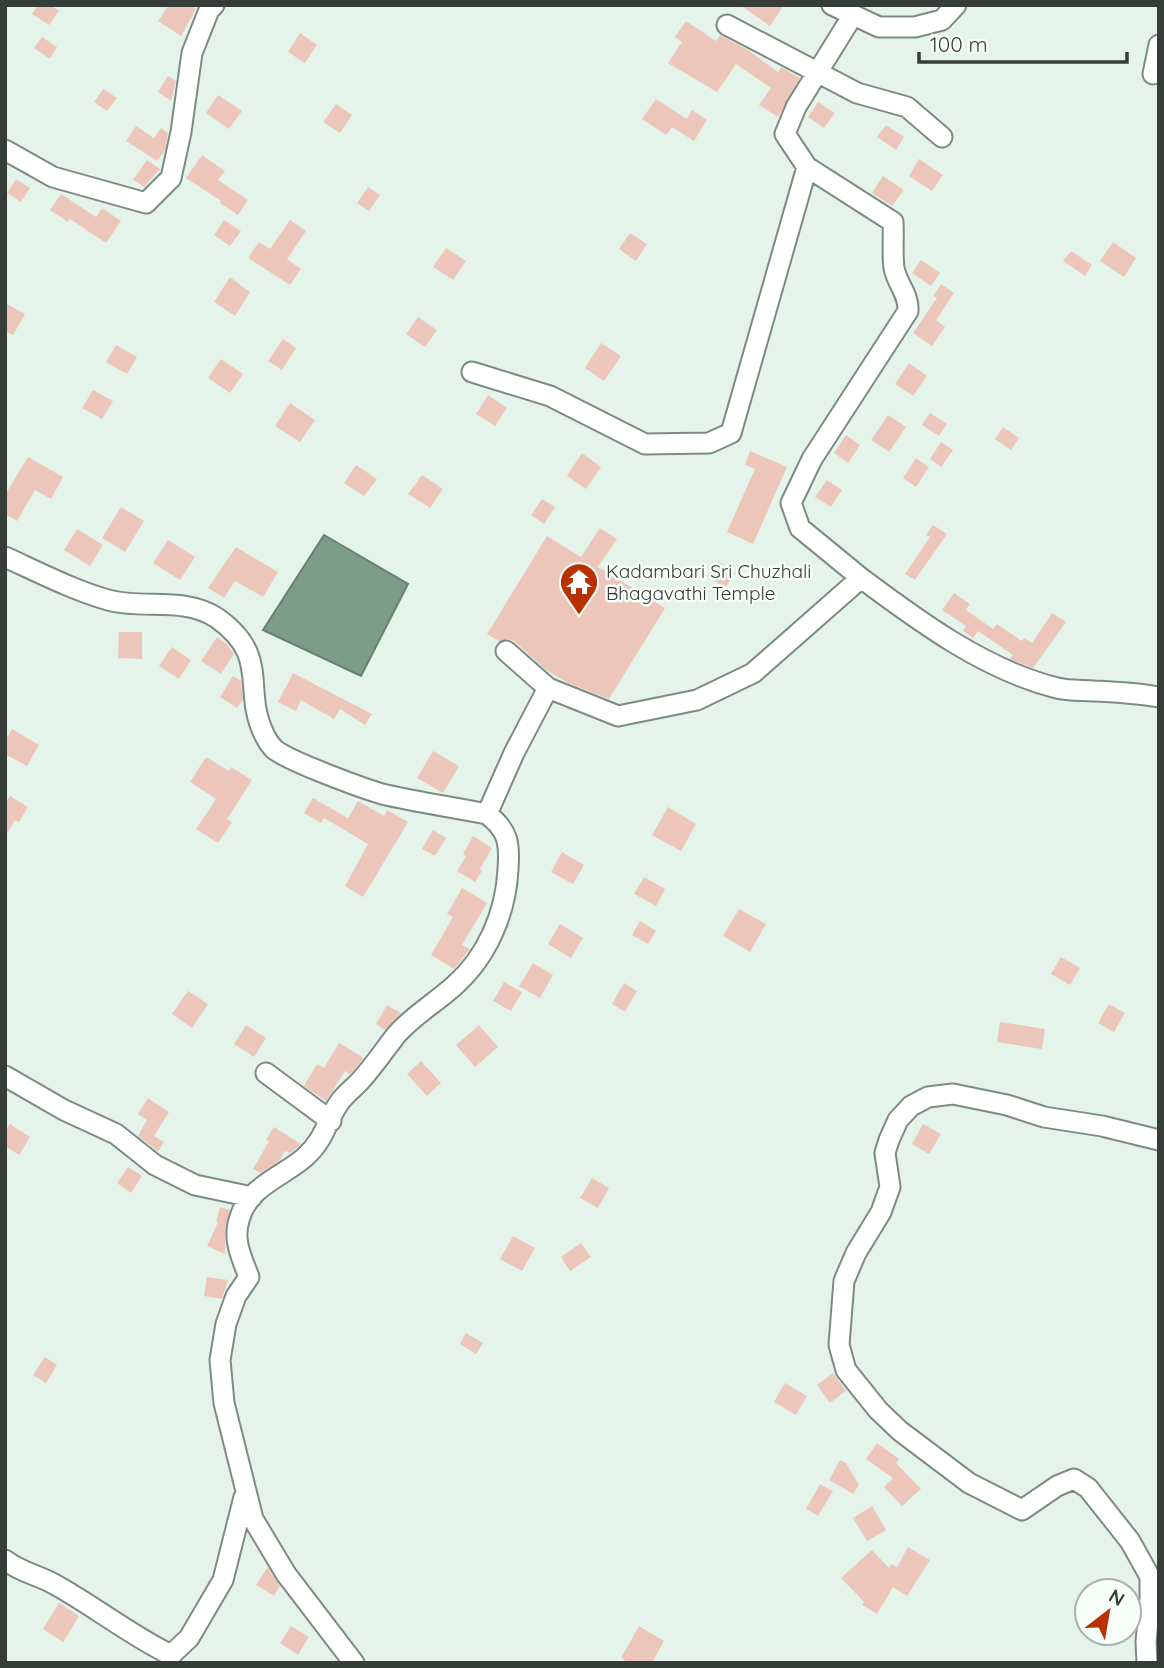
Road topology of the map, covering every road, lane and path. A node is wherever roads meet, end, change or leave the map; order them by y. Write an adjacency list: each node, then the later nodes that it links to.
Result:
1 (214, 5): 10 (street)
2 (832, 5): 4 (street)
3 (956, 5): 4 (street)
4 (853, 15): 7 (street)
5 (727, 25): 7 (street)
6 (1159, 45): 8 (street)
7 (818, 71): 9 (street); 11 (street)
8 (1153, 74)
9 (942, 138)
10 (5, 149)
11 (807, 167): 12 (street); 14 (street)
12 (472, 372)
13 (5, 557): 18 (street)
14 (861, 578): 16 (street); 17 (street)
15 (506, 651): 16 (street)
16 (548, 688): 18 (street)
17 (1159, 697)
18 (486, 814): 21 (street)
19 (266, 1073): 21 (street)
20 (5, 1076): 23 (street)
21 (331, 1121): 23 (street)
22 (1159, 1140): 28 (street)
23 (252, 1197): 24 (street)
24 (246, 1488): 26 (street); 27 (street)
25 (5, 1560): 26 (street)
26 (169, 1659)
27 (354, 1663)
28 (1147, 1663)

